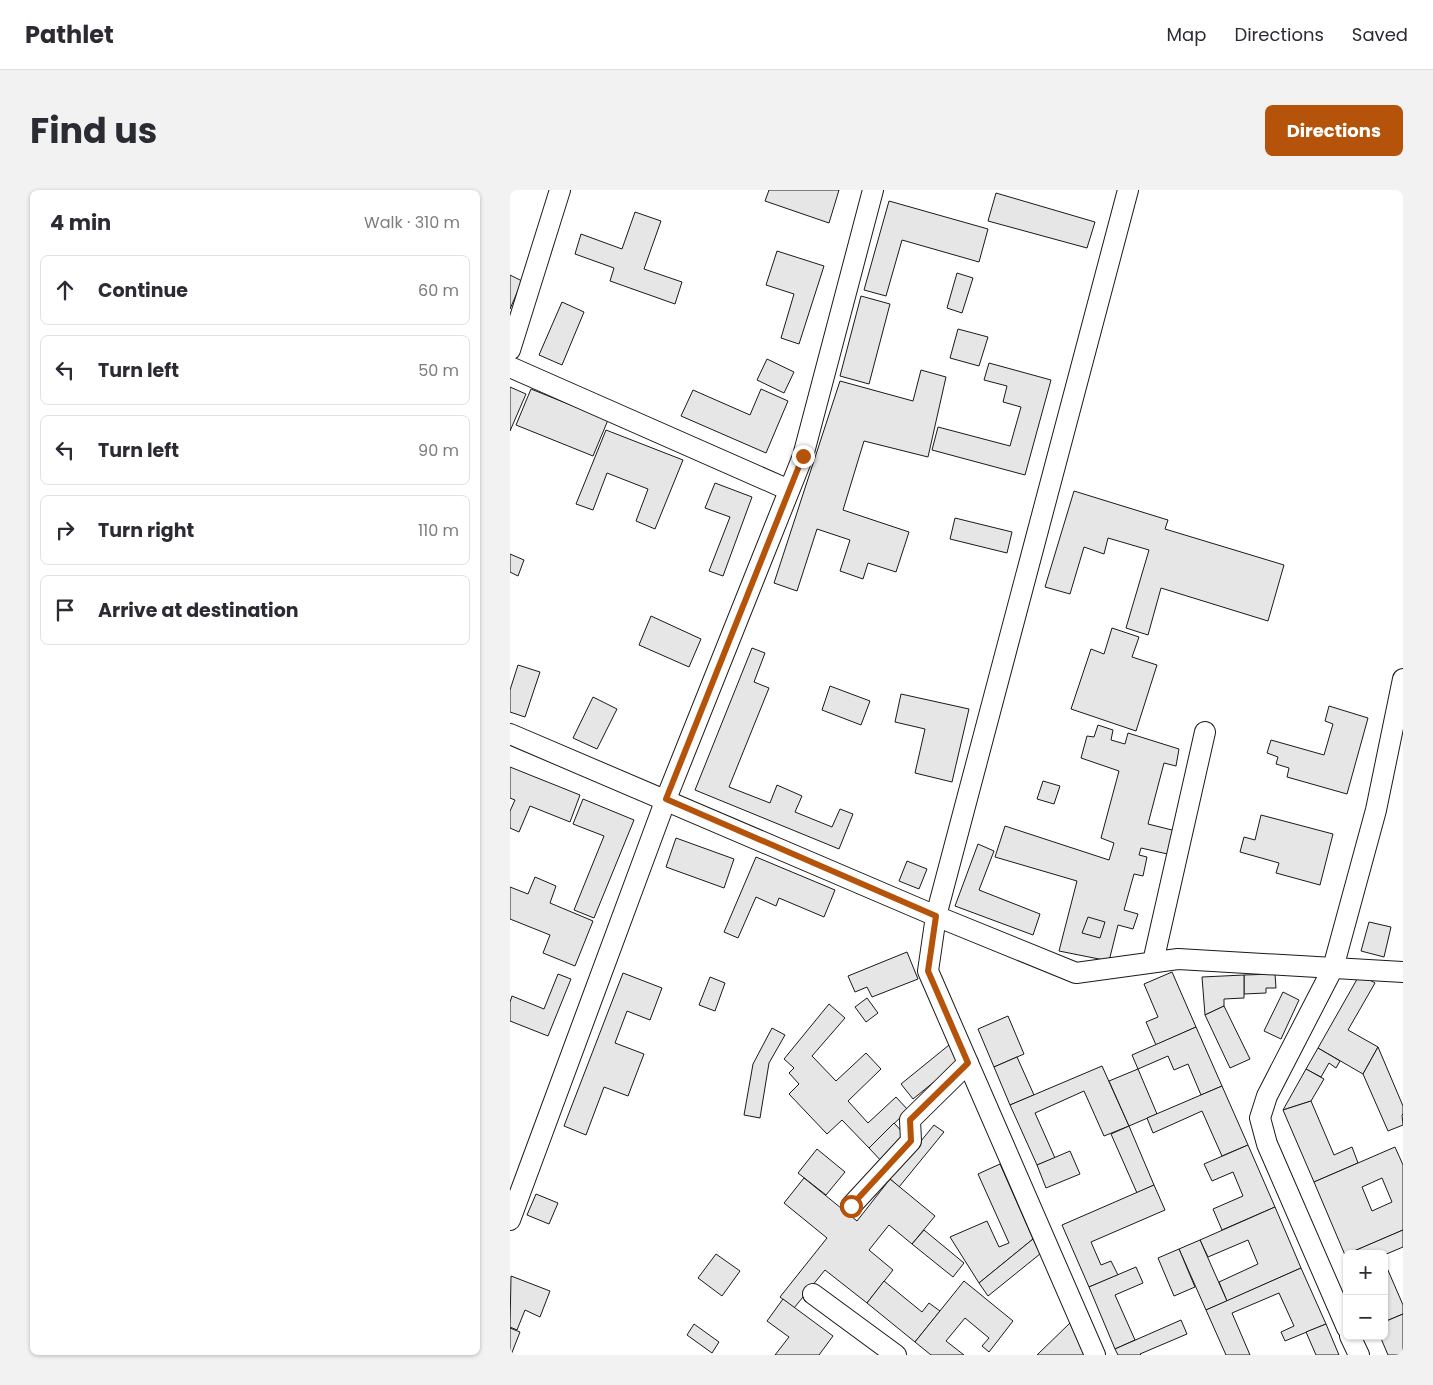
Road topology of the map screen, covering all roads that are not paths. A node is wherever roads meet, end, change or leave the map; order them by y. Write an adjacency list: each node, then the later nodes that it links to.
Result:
1 (560, 190): 4 (street)
2 (873, 190): 6 (street)
3 (1128, 190): 11 (street)
4 (510, 350)
5 (510, 367): 6 (street)
6 (789, 490): 10 (street)
7 (1403, 679): 13 (street)
8 (1205, 732): 12 (street)
9 (510, 734): 10 (street)
10 (666, 799): 11 (street); 17 (street)
11 (936, 916): 12 (street); 15 (street)
12 (1153, 962): 13 (street)
13 (1333, 968): 14 (street); 19 (street)
14 (1403, 972)
15 (968, 1063): 16 (street); 22 (street)
16 (851, 1206)
17 (510, 1220)
18 (813, 1294): 21 (street)
19 (1343, 1319)
20 (1352, 1340): 23 (street)
21 (896, 1355)
22 (1095, 1355)
23 (1358, 1355)

